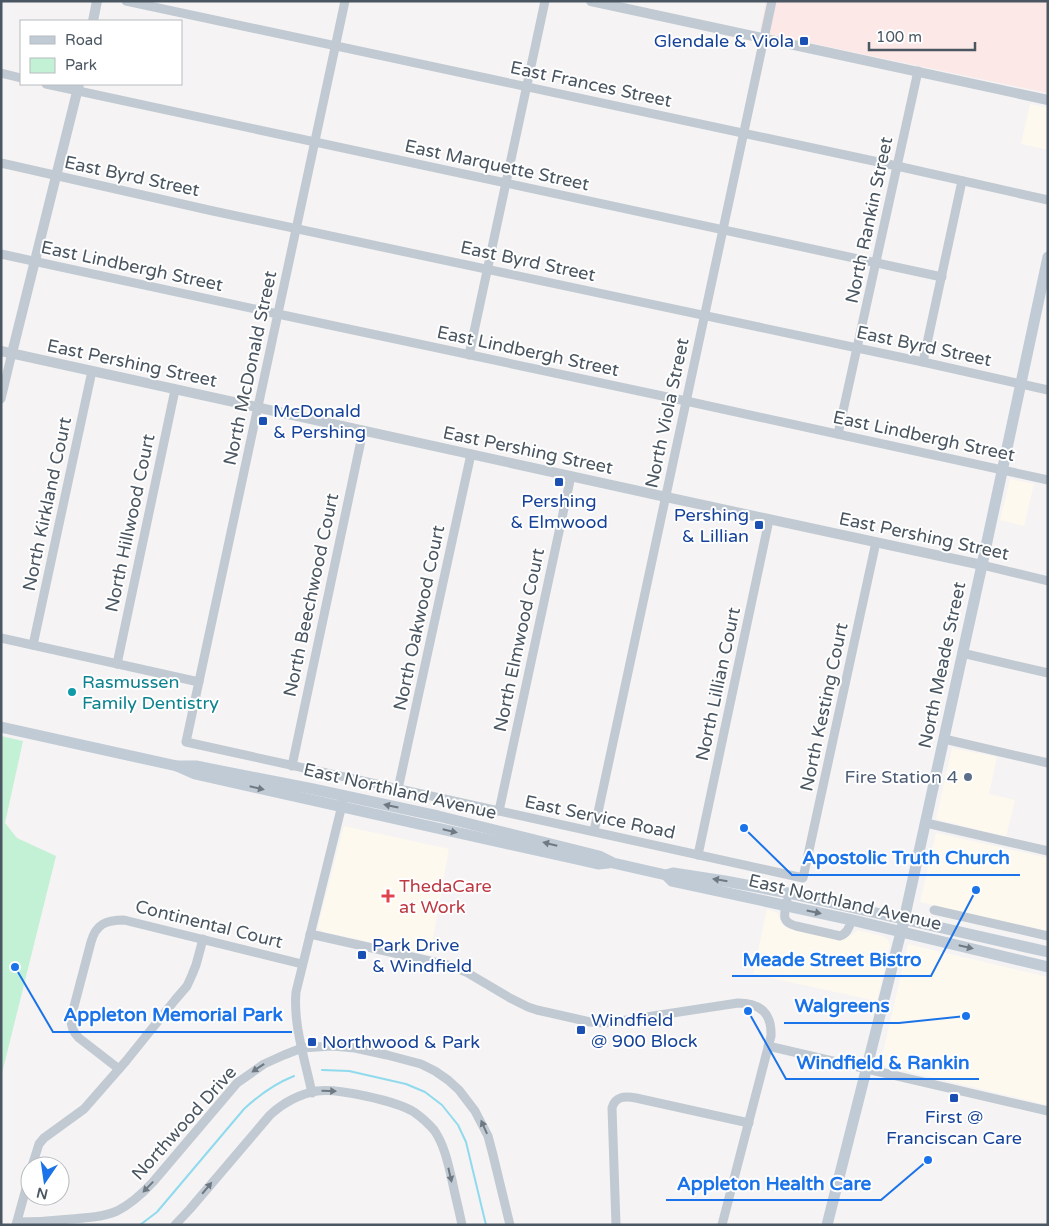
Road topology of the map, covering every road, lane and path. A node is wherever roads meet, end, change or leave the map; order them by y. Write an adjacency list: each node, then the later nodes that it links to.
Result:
1 (97, 1): 7 (street)
2 (126, 1): 9 (street, East Frances Street)
3 (345, 1): 9 (street, North McDonald Street)
4 (545, 1): 15 (street)
5 (590, 1): 8 (street)
6 (772, 1): 8 (street, North Viola Street)
7 (93, 20)
8 (764, 39): 10 (street); 17 (street, North Viola Street)
9 (336, 46): 15 (street, East Frances Street); 18 (street, North McDonald Street)
10 (918, 72): 16 (street); 20 (street, North Rankin Street)
11 (1, 74): 12 (street)
12 (20, 78)
13 (57, 85): 14 (street, East Marquette Street)
14 (78, 87): 18 (street, East Marquette Street); 21 (street)
15 (526, 87): 17 (street, East Frances Street); 23 (street)
16 (1048, 100)
17 (744, 134): 20 (street, East Frances Street); 26 (street, North Viola Street)
18 (315, 142): 23 (street, East Marquette Street); 25 (street, North McDonald Street)
19 (1, 163): 21 (street, East Byrd Street)
20 (897, 166): 22 (street, East Frances Street); 30 (street, North Rankin Street)
21 (56, 176): 25 (street, East Byrd Street); 29 (street)
22 (962, 181): 24 (street, East Frances Street); 32 (street)
23 (505, 184): 26 (street, East Marquette Street); 31 (street)
24 (1048, 200)
25 (297, 228): 31 (street, East Byrd Street); 34 (street, North McDonald Street)
26 (723, 230): 30 (street, East Marquette Street); 35 (street, North Viola Street)
27 (1, 254): 29 (street, East Lindbergh Street)
28 (1048, 257): 33 (main road, North Meade Street)
29 (36, 261): 34 (street, East Lindbergh Street); 38 (street)
30 (876, 264): 32 (street, East Marquette Street); 36 (street, North Rankin Street)
31 (487, 269): 35 (street, East Byrd Street); 39 (street)
32 (942, 277): 40 (street)
33 (1044, 299): 42 (main road, North Meade Street)
34 (278, 314): 39 (street, East Lindbergh Street); 47 (street, North McDonald Street)
35 (705, 316): 36 (street, East Byrd Street); 46 (street, North Viola Street)
36 (857, 348): 40 (street, East Byrd Street); 49 (street, North Rankin Street)
37 (1, 351): 38 (street, East Pershing Street)
38 (12, 353): 41 (street, East Pershing Street); 45 (street)
39 (469, 355): 46 (street, East Lindbergh Street)
40 (923, 362): 42 (street, East Byrd Street)
41 (92, 371): 43 (street, East Pershing Street); 60 (street, North Kirkland Court)
42 (1021, 384): 44 (street, East Byrd Street); 51 (main road, North Meade Street)
43 (175, 390): 47 (street, East Pershing Street); 62 (street, North Hillwood Court)
44 (1048, 390)
45 (1, 399)
46 (686, 401): 49 (street, East Lindbergh Street); 54 (street, North Viola Street)
47 (258, 408): 48 (street, East Pershing Street); 64 (street, North McDonald Street)
48 (363, 431): 50 (street, East Pershing Street); 69 (street, North Beechwood Court)
49 (838, 434): 51 (street, East Lindbergh Street)
50 (471, 454): 52 (street, East Pershing Street); 70 (street, North Oakwood Court)
51 (1002, 470): 53 (street, East Lindbergh Street); 57 (main road, North Meade Street)
52 (571, 476): 54 (street, East Pershing Street); 72 (street, North Elmwood Court)
53 (1048, 480)
54 (666, 497): 55 (street, East Pershing Street); 74 (street, North Viola Street)
55 (769, 520): 56 (street, East Pershing Street); 76 (street, North Lillian Court)
56 (876, 542): 57 (street, East Pershing Street); 78 (street, North Kesting Court)
57 (982, 565): 58 (street, East Pershing Street); 61 (main road, North Meade Street)
58 (1048, 580)
59 (1, 638): 60 (street)
60 (33, 645): 62 (street)
61 (962, 653): 63 (street); 66 (main road, North Meade Street)
62 (116, 664): 64 (street)
63 (1048, 673)
64 (199, 682): 67 (street, North McDonald Street)
65 (1, 727): 71 (main road, East Northland Avenue)
66 (944, 739): 68 (street); 73 (main road, North Meade Street)
67 (186, 742): 69 (street, East Service Road)
68 (1048, 764)
69 (292, 766): 70 (street, East Service Road)
70 (398, 789): 72 (street, East Service Road)
71 (343, 802): 77 (main road, East Northland Avenue); 85 (street)
72 (499, 811): 74 (street, East Service Road)
73 (926, 822): 75 (street); 83 (main road, North Meade Street)
74 (594, 831): 76 (street, East Service Road)
75 (1048, 851)
76 (698, 855): 78 (street, East Service Road)
77 (666, 875): 79 (main road, East Northland Avenue, one-way to 77); 80 (main road, East Northland Avenue)
78 (803, 878)
79 (788, 893): 80 (street); 83 (main road, East Northland Avenue)
80 (786, 906): 82 (main road, East Northland Avenue, one-way to 82); 82 (street)
81 (934, 910): 86 (street)
82 (852, 920): 84 (main road, East Northland Avenue)
83 (904, 920): 84 (main road, North Meade Street); 88 (main road, East Northland Avenue)
84 (901, 932): 90 (main road, East Northland Avenue, one-way to 90); 94 (main road, North Meade Street)
85 (310, 934): 89 (street); 91 (street)
86 (1048, 936)
87 (203, 939): 89 (street, Continental Court); 93 (street); 93 (street, Continental Court)
88 (1048, 952)
89 (302, 964): 92 (street)
90 (1048, 966)
91 (768, 1046): 94 (street); 97 (street)
92 (302, 1048): 95 (street); 100 (street, Northwood Drive, one-way to 100); 103 (street, Northwood Drive, one-way to 92)
93 (119, 1069): 98 (street)
94 (867, 1069): 96 (street); 106 (main road, North Meade Street)
95 (312, 1092): 101 (street, one-way to 95); 102 (street, one-way to 102)
96 (1048, 1111)
97 (748, 1123): 104 (street); 105 (street)
98 (35, 1156)
99 (22, 1206): 100 (street)
100 (17, 1223)
101 (175, 1225)
102 (462, 1225)
103 (510, 1225)
104 (616, 1225)
105 (722, 1225)
106 (827, 1225)

